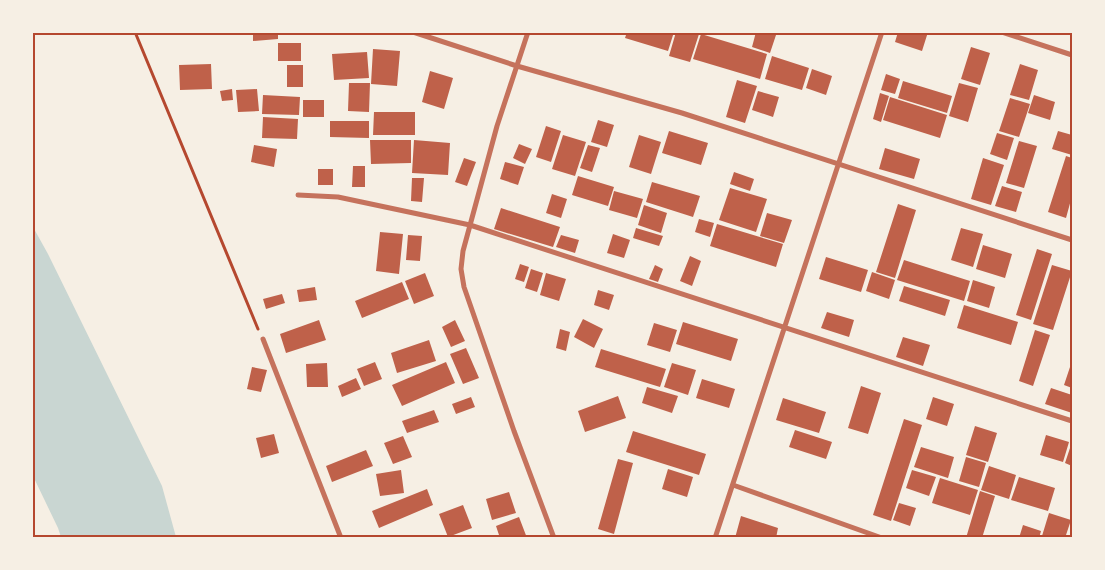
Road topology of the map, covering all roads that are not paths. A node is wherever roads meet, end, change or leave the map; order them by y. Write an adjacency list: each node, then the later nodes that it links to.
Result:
1 (413, 32): 6 (street)
2 (528, 32): 6 (street)
3 (882, 32): 7 (street)
4 (1002, 32): 5 (street)
5 (1072, 55)
6 (517, 66): 7 (street); 9 (street)
7 (839, 164): 10 (street); 11 (street)
8 (298, 195): 9 (street)
9 (470, 225): 11 (street); 16 (street)
10 (1072, 240)
11 (786, 327): 13 (street); 14 (street)
12 (263, 339): 15 (street)
13 (1072, 421)
14 (733, 485): 17 (street); 18 (street)
15 (340, 538)
16 (554, 538)
17 (715, 538)
18 (882, 538)

